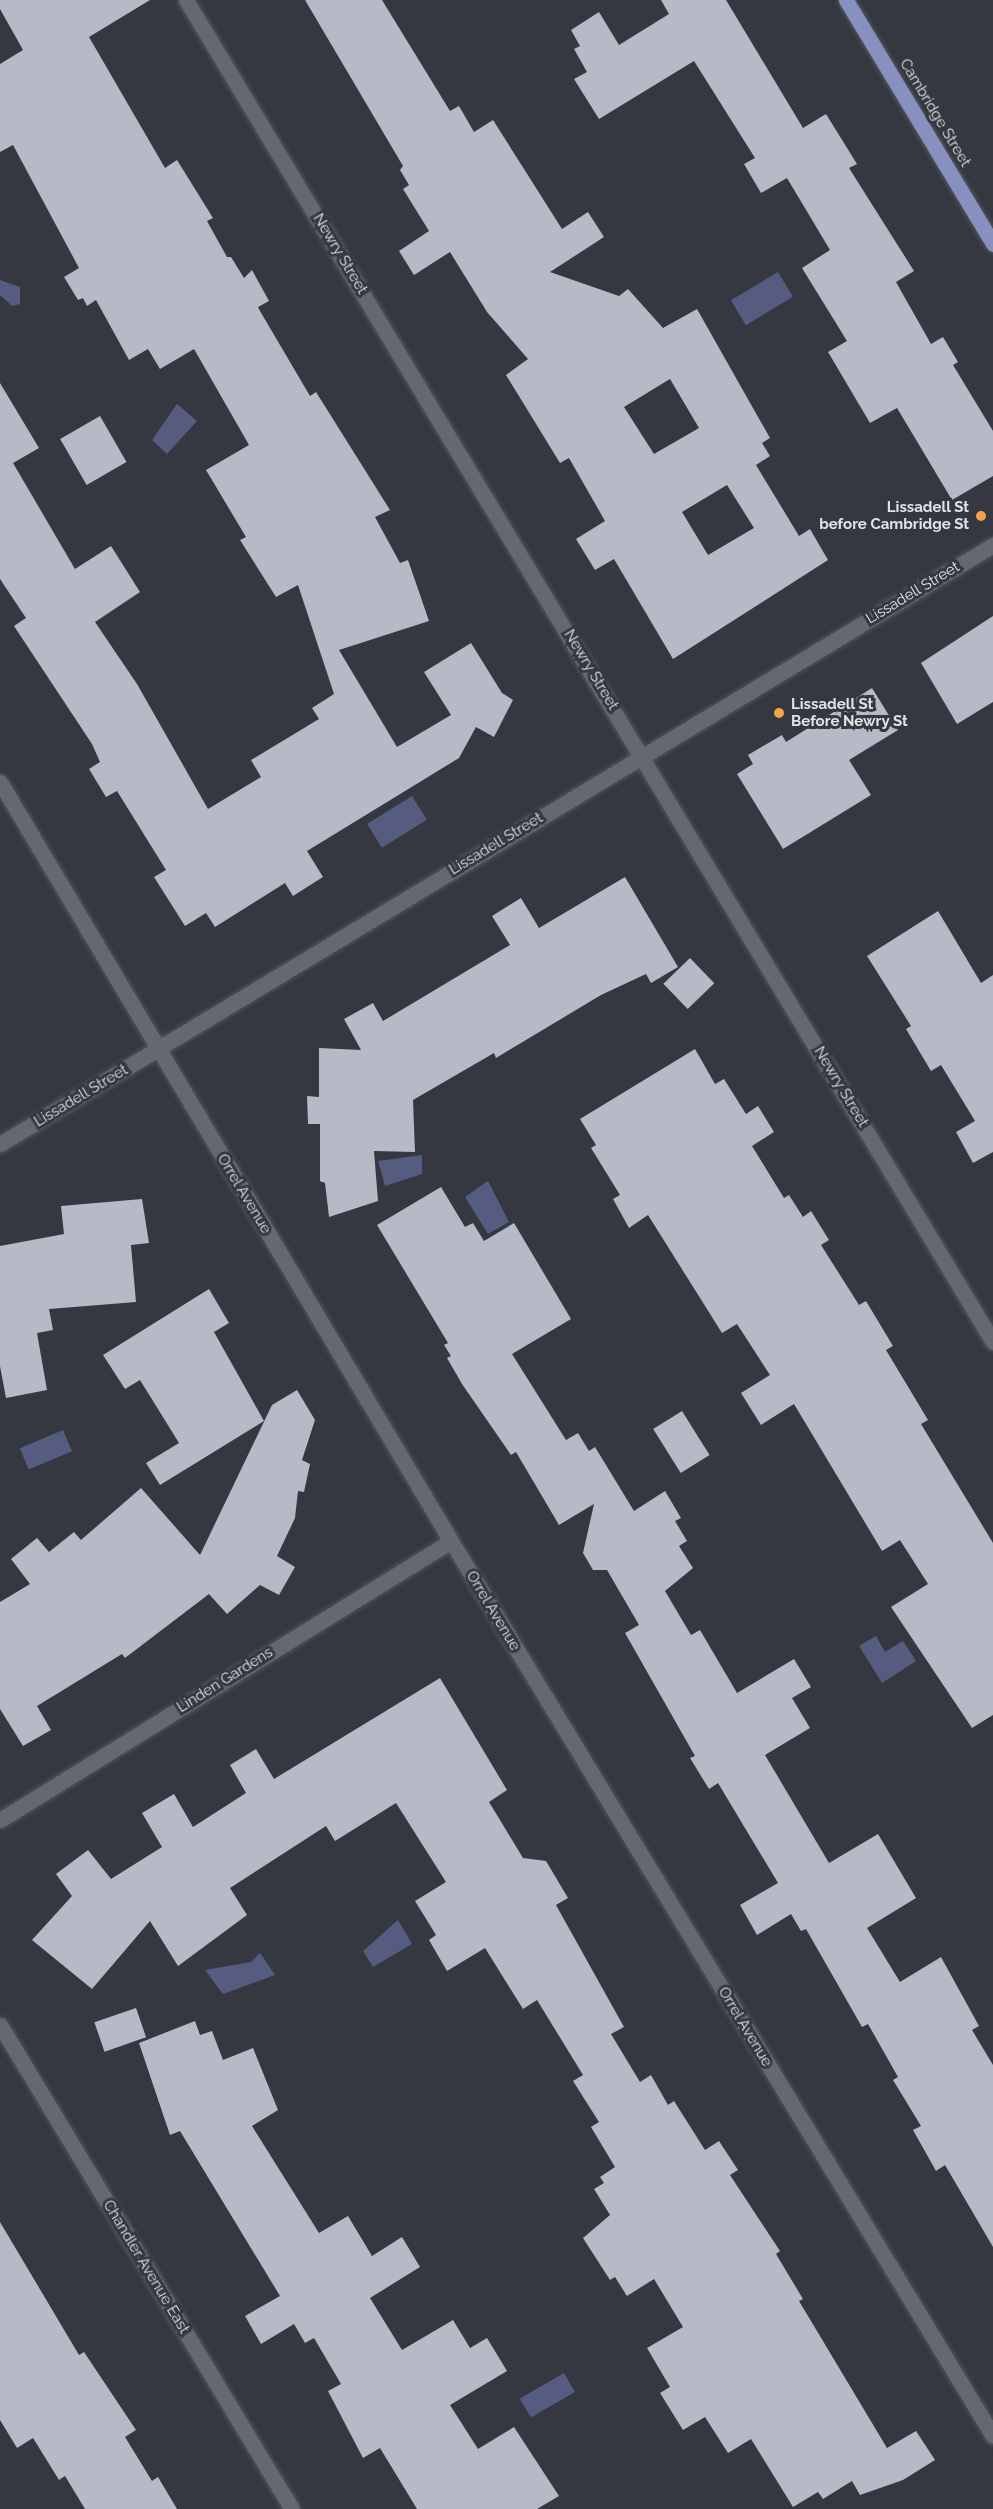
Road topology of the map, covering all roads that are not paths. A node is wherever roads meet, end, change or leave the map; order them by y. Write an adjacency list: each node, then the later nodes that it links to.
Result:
1 (186, 0): 5 (street, Newry Street)
2 (846, 0): 3 (main road, Cambridge Street)
3 (993, 244)
4 (993, 545): 5 (street, Lissadell Street)
5 (643, 756): 7 (street, Lissadell Street); 9 (street, Newry Street)
6 (0, 782): 7 (street, Orrel Avenue)
7 (158, 1050): 8 (street, Lissadell Street); 10 (street, Orrel Avenue)
8 (0, 1144)
9 (993, 1342)
10 (451, 1541): 11 (street, Linden Gardens); 13 (street, Orrel Avenue)
11 (0, 1820)
12 (0, 2025): 14 (street, Chandler Avenue East)
13 (993, 2436)
14 (292, 2509)

